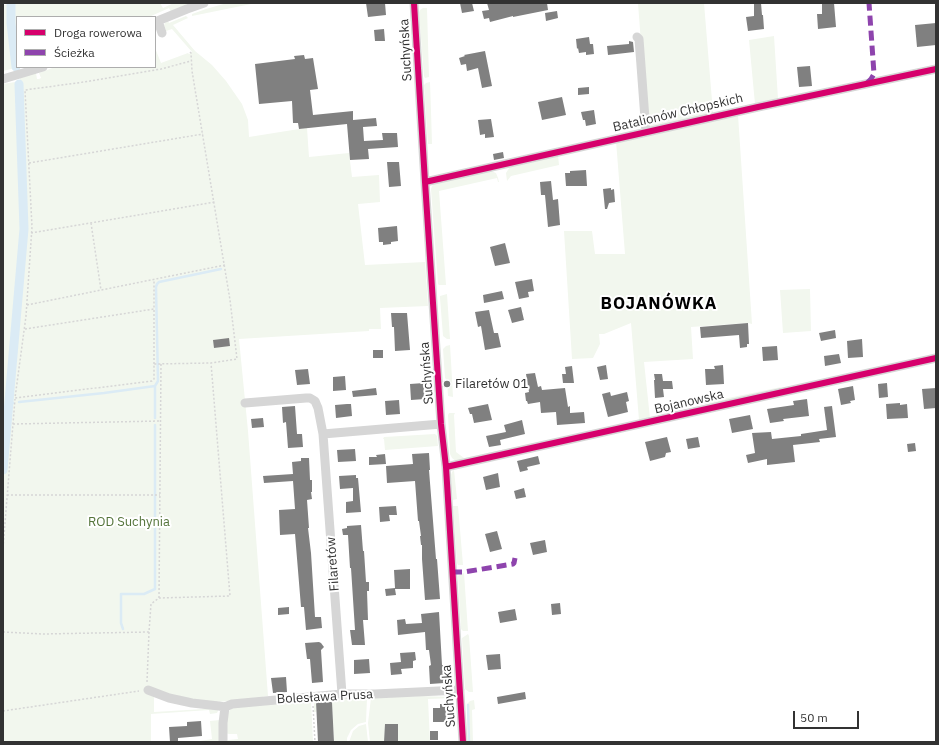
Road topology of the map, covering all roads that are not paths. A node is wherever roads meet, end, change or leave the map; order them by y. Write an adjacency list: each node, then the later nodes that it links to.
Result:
1 (204, 3): 3 (street)
2 (414, 3): 10 (street, Suchyńska)
3 (156, 21): 4 (street)
4 (162, 33)
5 (637, 37): 9 (street)
6 (40, 68): 8 (street)
7 (936, 69): 9 (street, Batalionów Chłopskich)
8 (3, 79)
9 (646, 132): 10 (street, Batalionów Chłopskich)
10 (425, 182): 13 (street, Suchyńska)
11 (936, 358): 15 (street, Bojanowska)
12 (245, 403): 14 (street, Filaretów)
13 (441, 424): 14 (street); 15 (street, Suchyńska)
14 (323, 434): 18 (street, Filaretów)
15 (446, 467): 17 (street, Suchyńska)
16 (146, 689): 19 (street, Bolesława Prusa)
17 (460, 690): 18 (street, Bolesława Prusa); 21 (street, Suchyńska)
18 (342, 694): 19 (street, Bolesława Prusa)
19 (226, 707): 20 (street)
20 (223, 742)
21 (463, 742)

